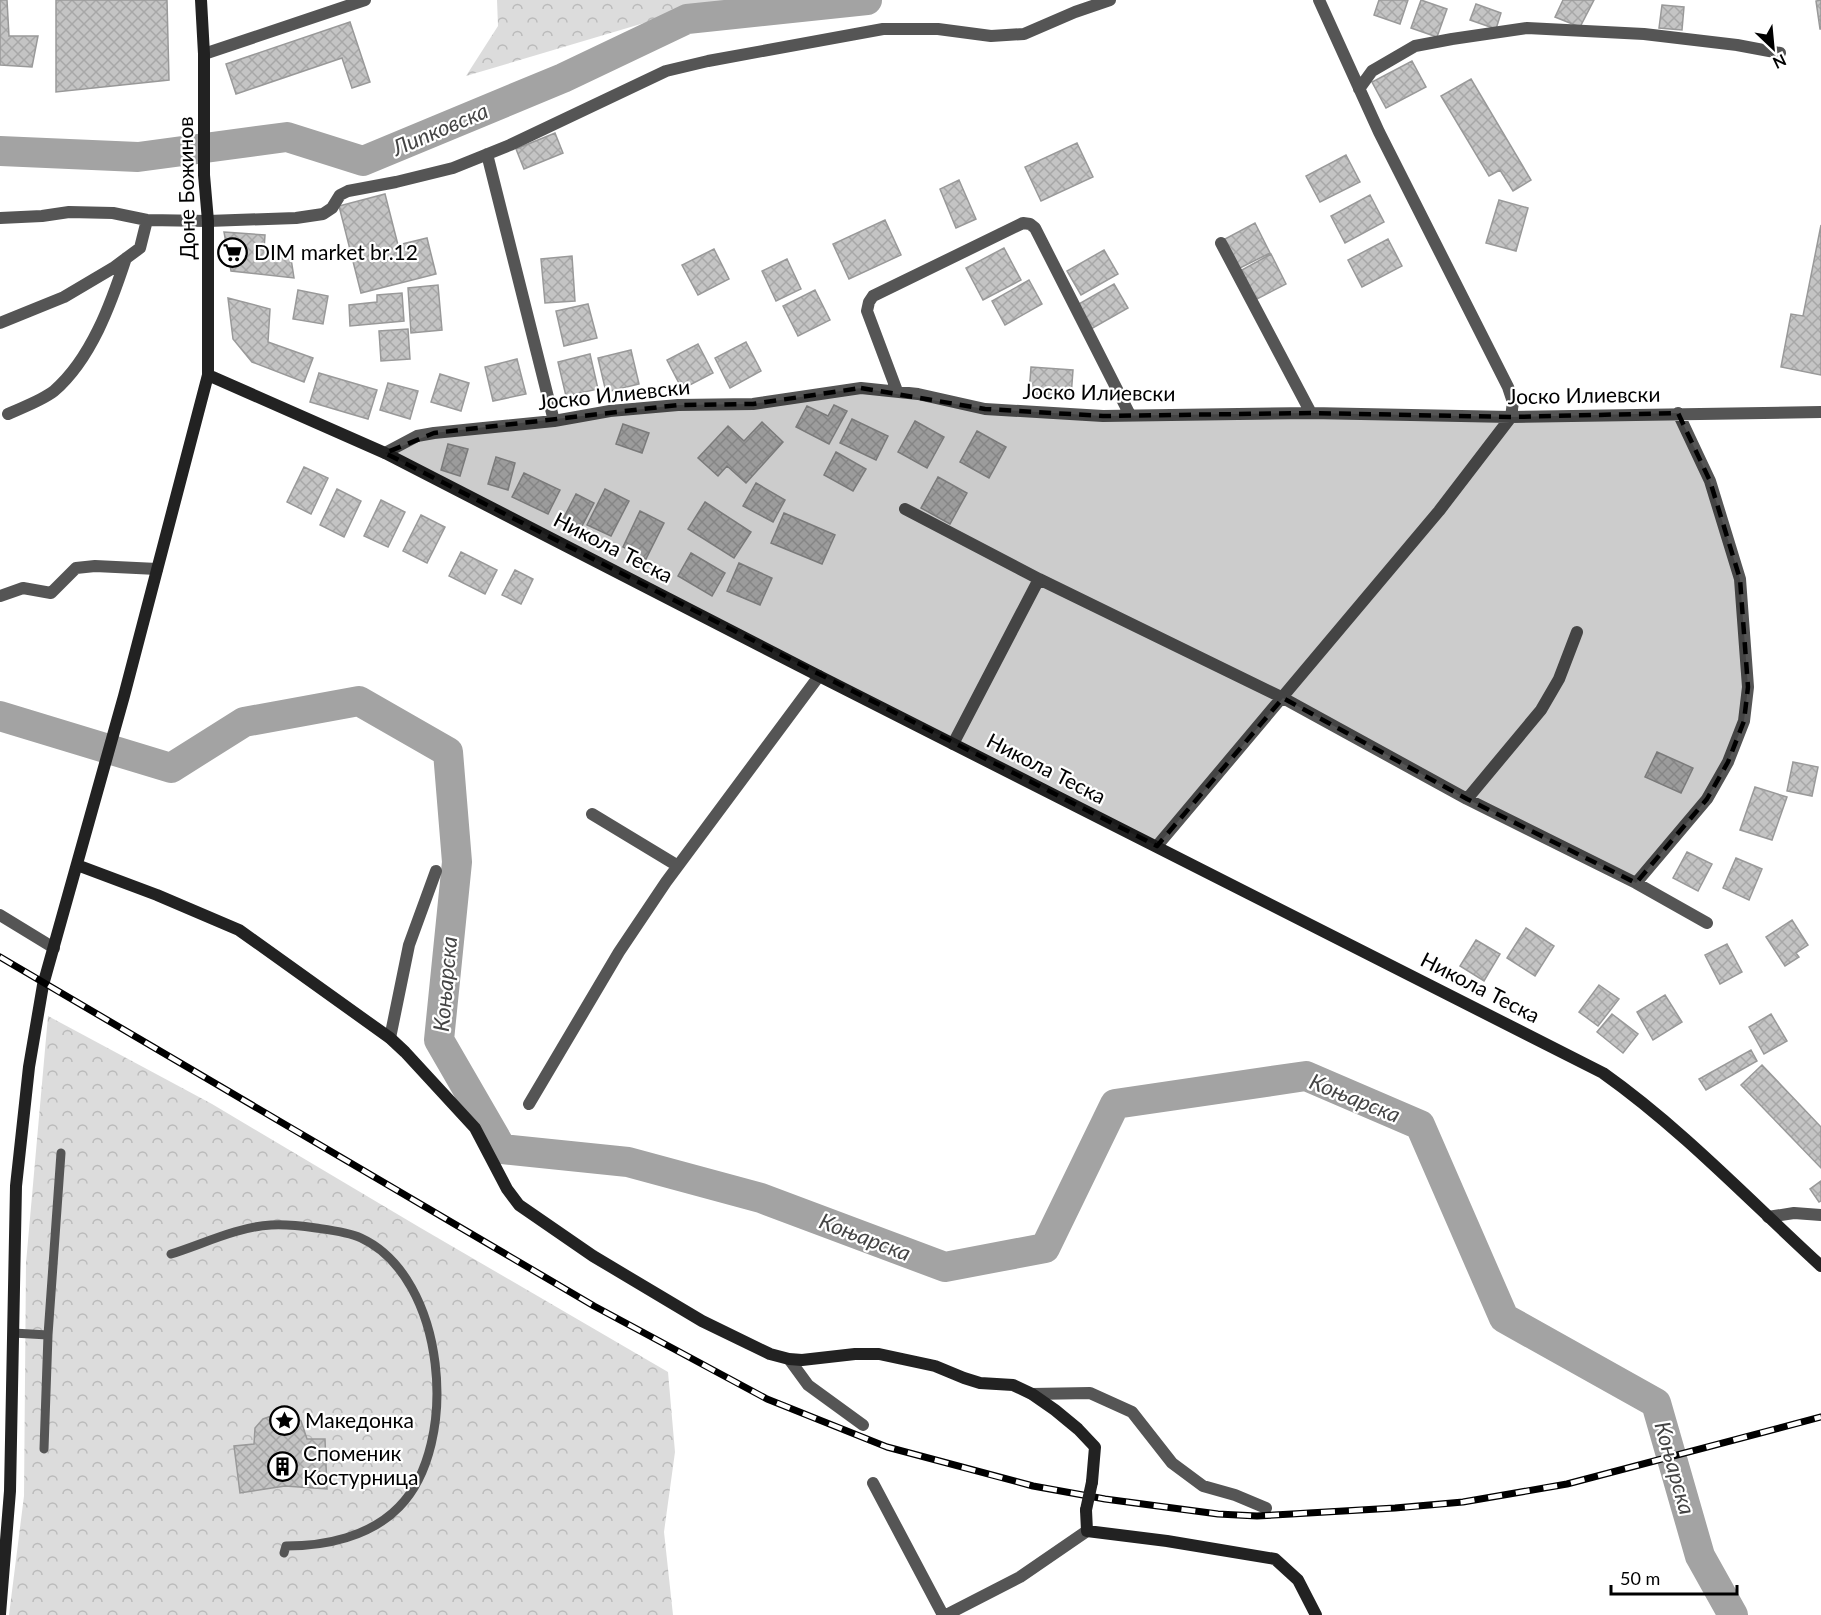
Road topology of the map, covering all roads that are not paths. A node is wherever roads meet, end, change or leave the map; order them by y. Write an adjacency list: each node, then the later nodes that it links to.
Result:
1 (201, 0): 6 (street, Доне Божинов)
2 (365, 0): 6 (street)
3 (1110, 0): 8 (street)
4 (1319, 0): 7 (street)
5 (1780, 53): 7 (street)
6 (204, 54): 11 (street, Доне Божинов)
7 (1359, 89): 22 (street)
8 (487, 154): 11 (street); 23 (street)
9 (0, 218): 10 (street)
10 (147, 220): 11 (street); 13 (street)
11 (208, 220): 15 (street, Доне Божинов)
12 (1221, 243): 18 (street)
13 (126, 258): 14 (street); 20 (street)
14 (0, 323)
15 (208, 375): 24 (street, Никола Теска); 26 (street, Доне Божинов)
16 (897, 391): 21 (street, Јоско Илиевски); 21 (street); 23 (street, Јоско Илиевски)
17 (1821, 412): 19 (street, Јоско Илиевски)
18 (1311, 413): 21 (street, Јоско Илиевски); 22 (street, Јоско Илиевски)
19 (1678, 413): 22 (street, Јоско Илиевски); 39 (street)
20 (8, 414)
21 (1130, 415)
22 (1511, 417): 31 (street)
23 (554, 421): 24 (street, Јоско Илиевски)
24 (385, 453): 30 (street, Никола Теска)
25 (905, 509): 27 (street)
26 (157, 569): 28 (street); 36 (street, Доне Божинов)
27 (1039, 579): 31 (street); 32 (street)
28 (0, 596)
29 (1577, 632): 33 (street)
30 (819, 676): 32 (street, Никола Теска); 37 (street)
31 (1283, 698): 33 (street); 35 (street)
32 (953, 744): 35 (street, Никола Теска)
33 (1467, 799): 39 (street)
34 (592, 814): 37 (street)
35 (1157, 846): 47 (street, Никола Теска)
36 (77, 865): 42 (street, Доне Божинов); 43 (street)
37 (678, 866): 44 (street)
38 (436, 871): 43 (street)
39 (1636, 883): 41 (street)
40 (0, 915): 42 (street)
41 (1707, 923)
42 (54, 948): 50 (street, Доне Божинов)
43 (390, 1038): 52 (street)
44 (529, 1104)
45 (61, 1153): 51 (lane)
46 (1821, 1215): 47 (street)
47 (1768, 1217): 49 (street, Никола Теска)
48 (171, 1254): 60 (lane)
49 (1821, 1266)
50 (13, 1333): 51 (lane); 59 (street, Доне Божинов)
51 (48, 1335): 55 (lane)
52 (789, 1359): 53 (street); 54 (street)
53 (1032, 1394): 57 (street); 58 (street, bridge)
54 (863, 1425)
55 (44, 1449)
56 (873, 1483): 62 (street)
57 (1266, 1508)
58 (1087, 1531): 62 (street); 63 (street)
59 (3, 1548): 61 (street, Доне Божинов)
60 (284, 1553)
61 (0, 1614)
62 (945, 1615)
63 (1316, 1615)

